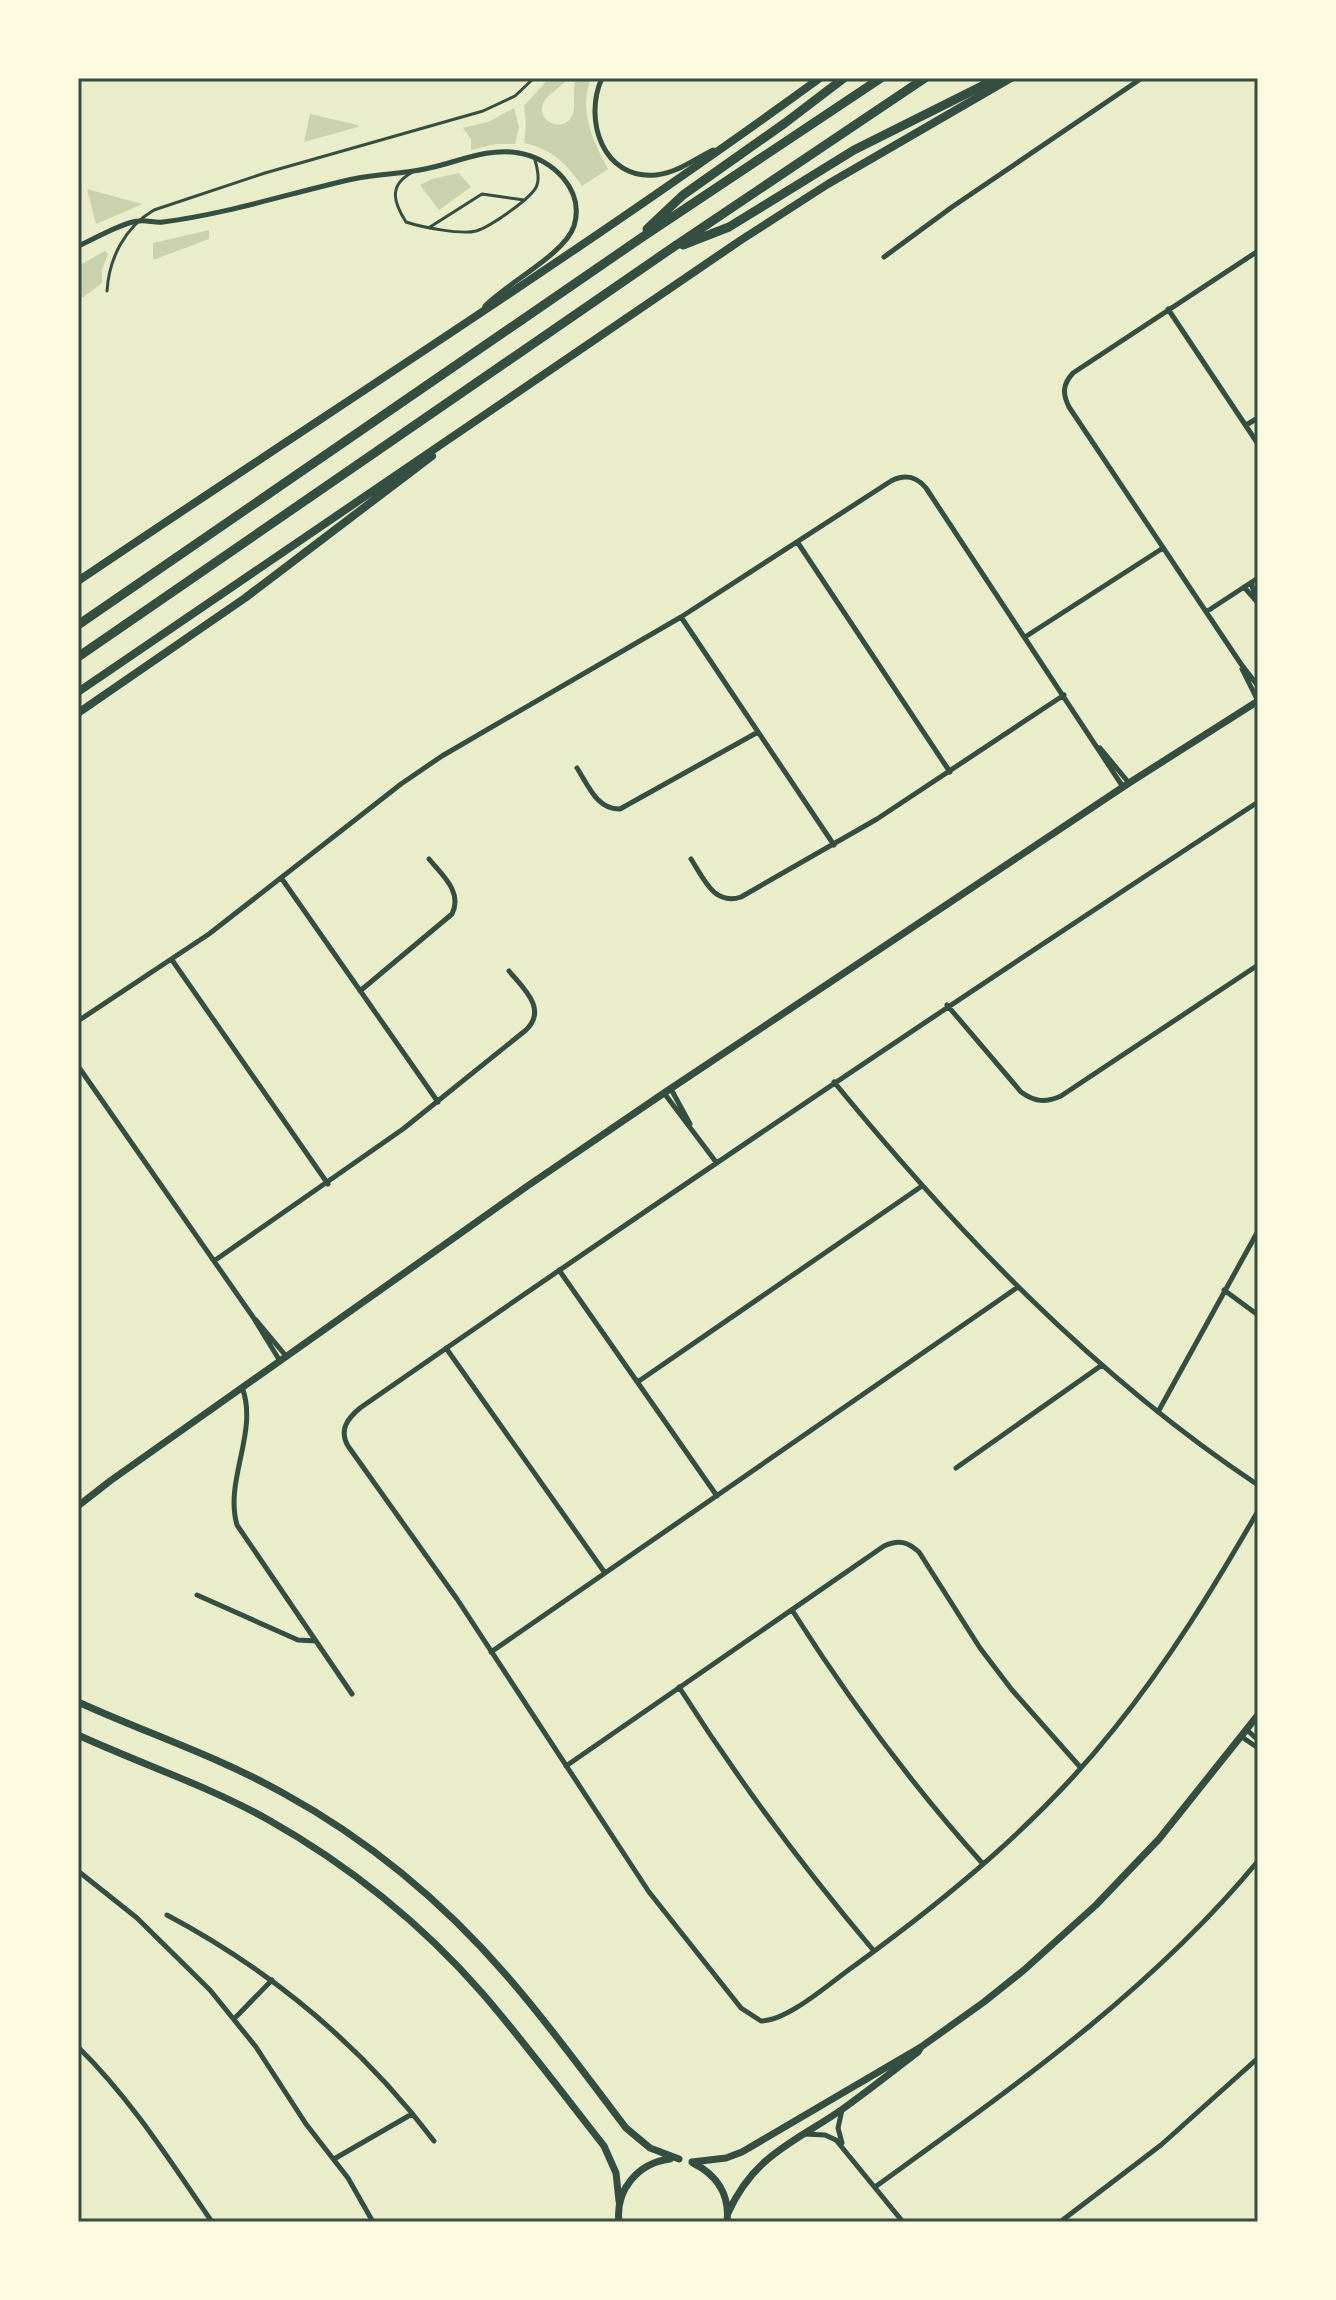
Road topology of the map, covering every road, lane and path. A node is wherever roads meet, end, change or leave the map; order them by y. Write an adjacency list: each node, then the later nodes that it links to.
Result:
1 (534, 78): 14 (lane)
2 (602, 78): 10 (street)
3 (820, 78): 10 (main road)
4 (844, 78): 16 (highway)
5 (881, 78): 16 (highway)
6 (925, 78): 18 (highway)
7 (998, 78): 18 (highway)
8 (1011, 78): 26 (main road)
9 (1142, 78): 20 (street)
10 (742, 135): 23 (main road)
11 (534, 157): 12 (street); 13 (lane); 23 (street)
12 (414, 171): 14 (street); 15 (lane)
13 (524, 200): 15 (lane); 15 (lane)
14 (138, 221): 17 (street); 21 (lane)
15 (430, 227)
16 (641, 238): 37 (highway)
17 (78, 246)
18 (672, 248): 39 (highway)
19 (1258, 251): 22 (street)
20 (884, 257)
21 (107, 291)
22 (1168, 309): 25 (street); 29 (street)
23 (477, 315): 31 (main road)
24 (1258, 418): 25 (street)
25 (1246, 425): 27 (street)
26 (460, 432): 42 (main road); 45 (main road)
27 (1258, 444)
28 (798, 543): 36 (street); 38 (street); 48 (street)
29 (1163, 548): 35 (street); 38 (street)
30 (1258, 578): 32 (street)
31 (78, 581)
32 (1251, 583): 33 (street); 34 (street)
33 (1244, 587): 34 (street); 35 (street)
34 (1258, 603)
35 (1206, 612): 40 (street)
36 (681, 617): 46 (street); 54 (street)
37 (78, 625)
38 (1025, 637): 43 (street)
39 (78, 657)
40 (1241, 664): 41 (street); 44 (street)
41 (1258, 686)
42 (78, 692)
43 (1064, 695): 48 (street); 49 (street)
44 (1258, 701): 49 (street)
45 (78, 713)
46 (758, 732): 47 (street); 51 (street)
47 (577, 768)
48 (950, 772): 51 (street)
49 (1126, 785): 63 (street)
50 (1258, 802): 59 (street)
51 (834, 845): 53 (street)
52 (429, 859): 58 (street)
53 (691, 859)
54 (282, 879): 55 (street); 58 (street)
55 (172, 960): 60 (street); 66 (street)
56 (1258, 965): 59 (street)
57 (509, 971): 64 (street)
58 (360, 991): 64 (street)
59 (947, 1005): 62 (street)
60 (78, 1021)
61 (78, 1066): 69 (street)
62 (834, 1082): 65 (street); 67 (street)
63 (667, 1091): 65 (street); 75 (street)
64 (438, 1102): 66 (street)
65 (716, 1162): 70 (street)
66 (328, 1184): 69 (street)
67 (922, 1186): 71 (street); 77 (street)
68 (1258, 1231): 72 (street)
69 (214, 1261): 75 (street)
70 (559, 1270): 74 (street); 77 (street)
71 (1018, 1287): 76 (street); 82 (street)
72 (1224, 1290): 73 (street); 79 (street)
73 (1258, 1315)
74 (446, 1348): 85 (street); 89 (street)
75 (283, 1358): 78 (street)
76 (1102, 1365): 79 (street); 80 (street)
77 (639, 1381): 82 (street)
78 (242, 1387): 83 (street); 88 (street)
79 (1158, 1412): 81 (street)
80 (956, 1468)
81 (1258, 1485)
82 (717, 1496): 85 (street)
83 (78, 1506)
84 (1258, 1511): 99 (street)
85 (605, 1573): 89 (street)
86 (197, 1595): 88 (street)
87 (792, 1610): 90 (street); 99 (street); 101 (street)
88 (316, 1641): 91 (street)
89 (491, 1652): 98 (street)
90 (679, 1687): 98 (street); 104 (street)
91 (352, 1694)
92 (78, 1702): 116 (street)
93 (1258, 1715): 94 (street)
94 (1244, 1734): 96 (street); 97 (street); 107 (street)
95 (78, 1735): 119 (street)
96 (1258, 1740)
97 (1258, 1748)
98 (566, 1766): 104 (street)
99 (1081, 1768): 101 (street)
100 (1258, 1861): 118 (street)
101 (983, 1864): 104 (street)
102 (78, 1871): 106 (street)
103 (167, 1915): 105 (street)
104 (874, 1951)
105 (272, 1980): 106 (street); 111 (street)
106 (234, 2019): 115 (street)
107 (921, 2047): 110 (street); 117 (street)
108 (80, 2051): 122 (street)
109 (1258, 2058): 125 (street)
110 (843, 2108): 112 (street); 114 (street)
111 (412, 2114): 113 (street); 115 (street)
112 (803, 2134): 114 (street); 120 (street)
113 (434, 2141)
114 (844, 2148): 118 (street)
115 (334, 2159): 123 (street)
116 (679, 2159): 117 (street); 119 (street)
117 (692, 2162): 120 (street)
118 (875, 2187): 124 (street)
119 (619, 2201): 121 (street)
120 (728, 2218)
121 (617, 2219)
122 (212, 2222)
123 (373, 2222)
124 (903, 2222)
125 (1060, 2222)

